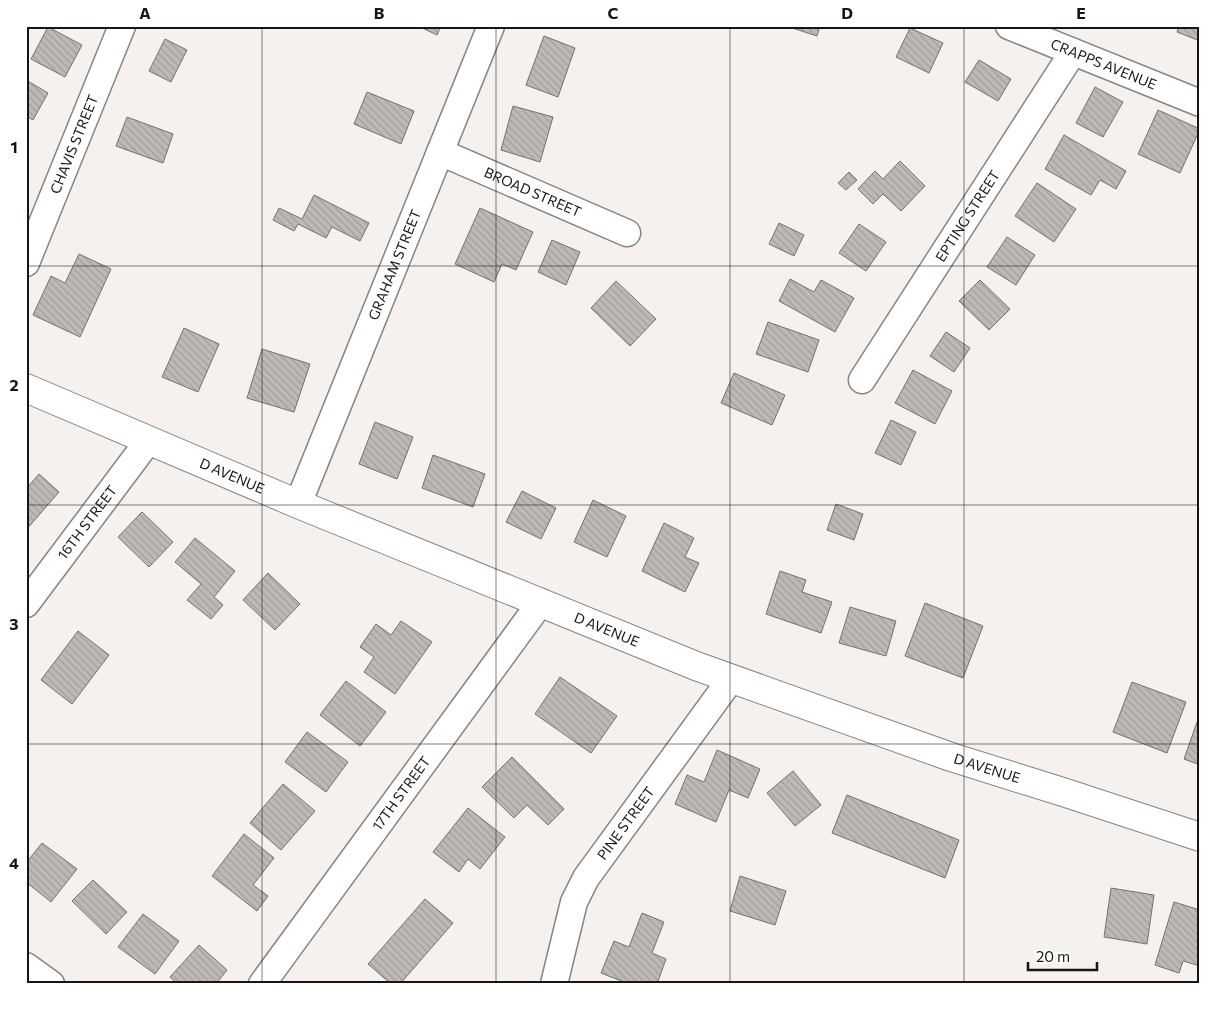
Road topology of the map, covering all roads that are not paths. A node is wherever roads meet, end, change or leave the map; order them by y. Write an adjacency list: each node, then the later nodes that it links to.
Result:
1 (122, 26): 8 (street, CHAVIS STREET)
2 (491, 26): 6 (street, GRAHAM STREET)
3 (1009, 26): 4 (street, CRAPPS AVENUE)
4 (1073, 52): 5 (street, CRAPPS AVENUE); 9 (street, EPTING STREET)
5 (1200, 103)
6 (440, 152): 7 (street, BROAD STREET); 12 (street, GRAHAM STREET)
7 (627, 233)
8 (26, 263)
9 (862, 380)
10 (26, 388): 11 (street, D AVENUE)
11 (148, 440): 12 (street, D AVENUE); 14 (street, 16TH STREET)
12 (298, 504): 13 (street, D AVENUE)
13 (541, 602): 15 (street, D AVENUE); 19 (street, 17TH STREET)
14 (26, 604)
15 (731, 679): 16 (street, D AVENUE); 20 (street, PINE STREET)
16 (1200, 837)
17 (26, 966): 18 (street)
18 (51, 984)
19 (262, 984)
20 (554, 984)

